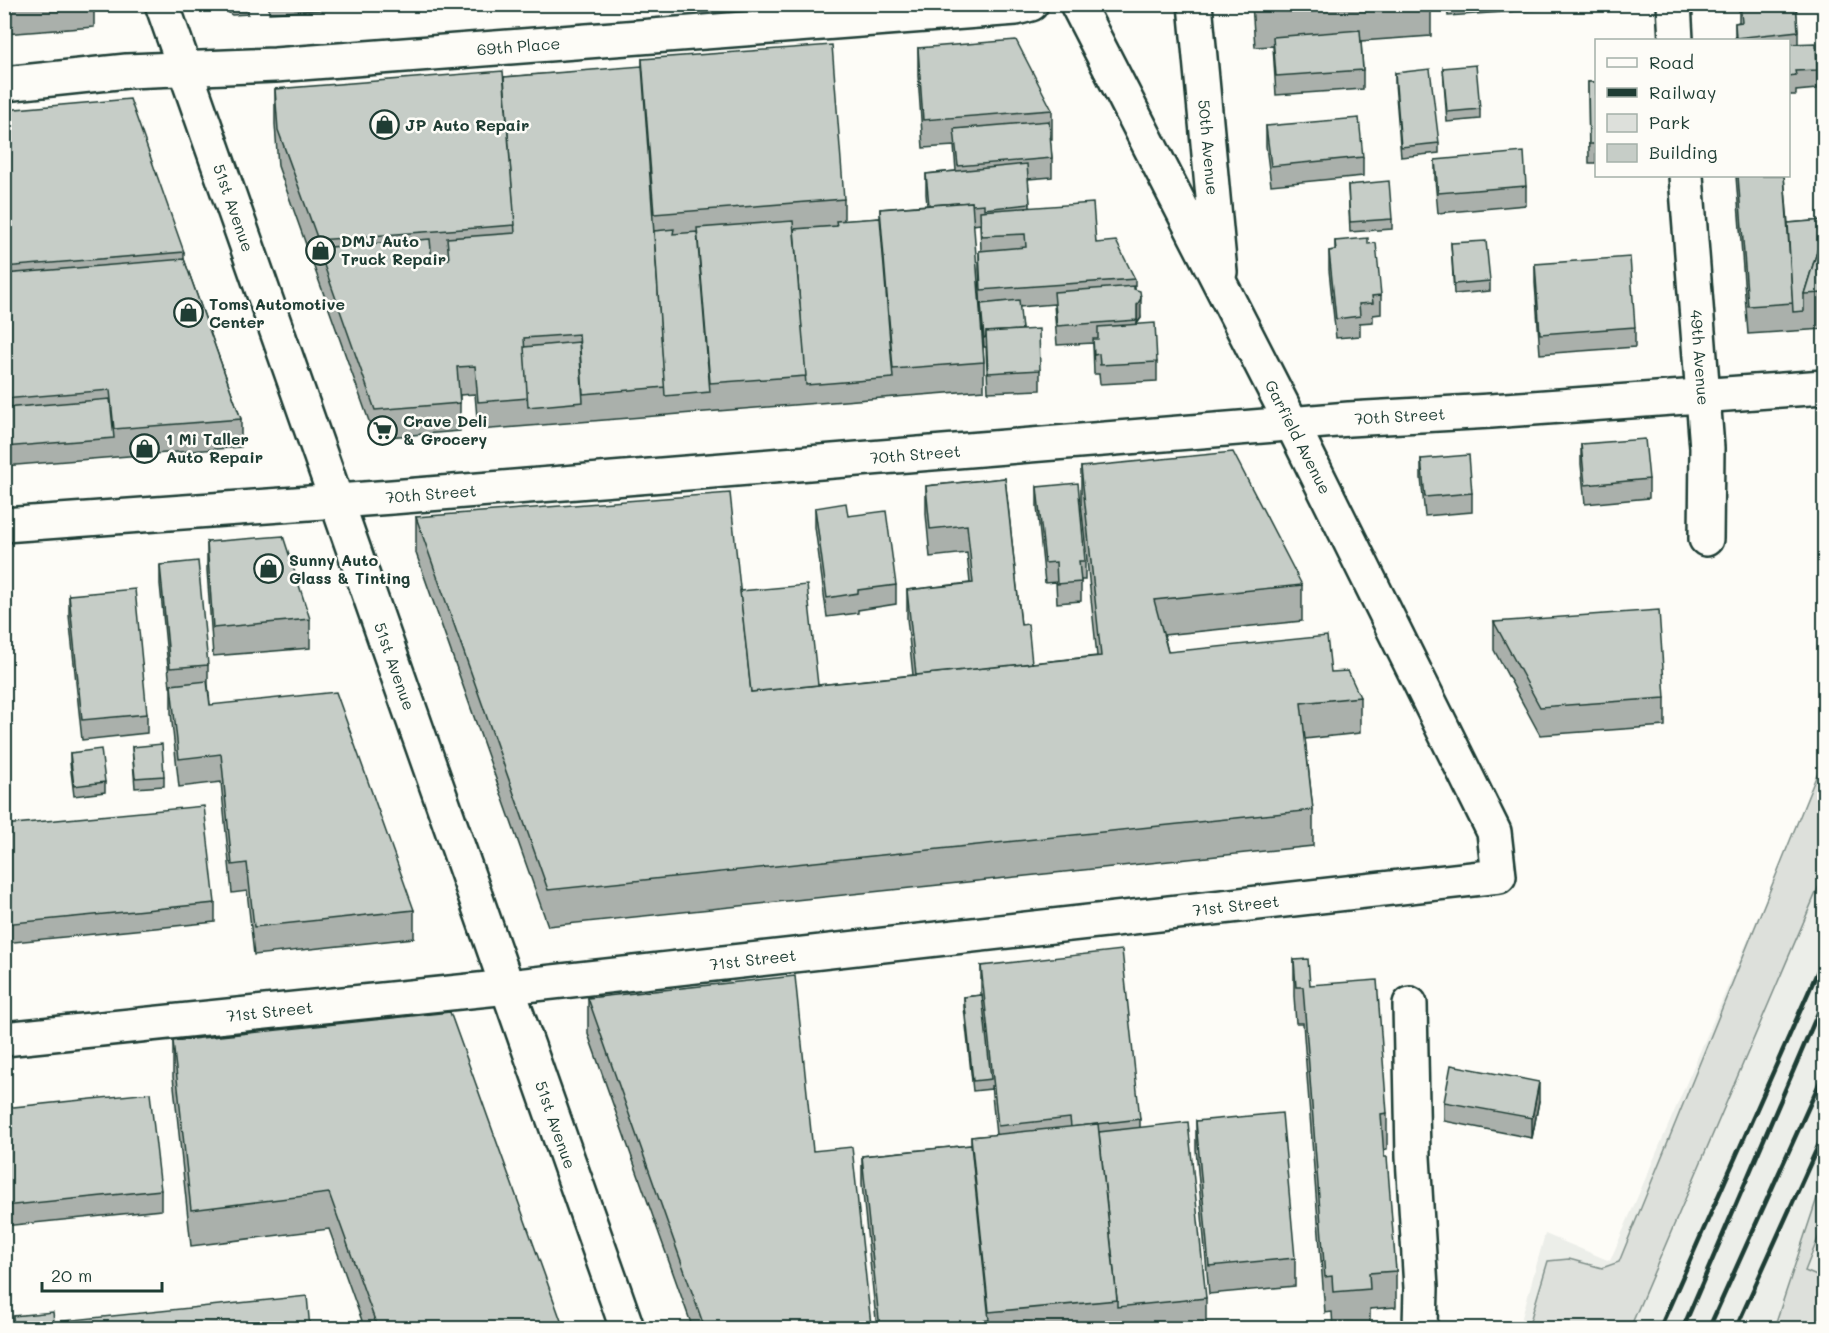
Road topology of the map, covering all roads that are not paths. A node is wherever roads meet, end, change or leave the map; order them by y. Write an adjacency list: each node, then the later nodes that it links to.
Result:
1 (162, 4): 7 (street, 51st Avenue)
2 (1031, 4): 7 (street, 69th Place)
3 (1077, 4): 10 (street, Garfield Avenue)
4 (1195, 4): 10 (street, 50th Avenue)
5 (1674, 4): 6 (street)
6 (1677, 39)
7 (184, 68): 8 (street, 69th Place); 14 (street, 51st Avenue)
8 (4, 84)
9 (1686, 177): 12 (street, 49th Avenue)
10 (1222, 290): 13 (street, Garfield Avenue)
11 (1824, 387): 12 (street, 70th Street)
12 (1703, 396): 13 (street, 70th Street); 16 (street, 49th Avenue)
13 (1292, 424): 14 (street, 70th Street); 17 (street, Garfield Avenue)
14 (336, 500): 15 (street, 70th Street); 18 (street, 51st Avenue)
15 (4, 525)
16 (1706, 539)
17 (1499, 876): 18 (street, 71st Street)
18 (508, 987): 20 (street, 71st Street); 21 (street, 51st Avenue)
19 (1410, 1004): 22 (street)
20 (4, 1039)
21 (627, 1329)
22 (1420, 1329)

